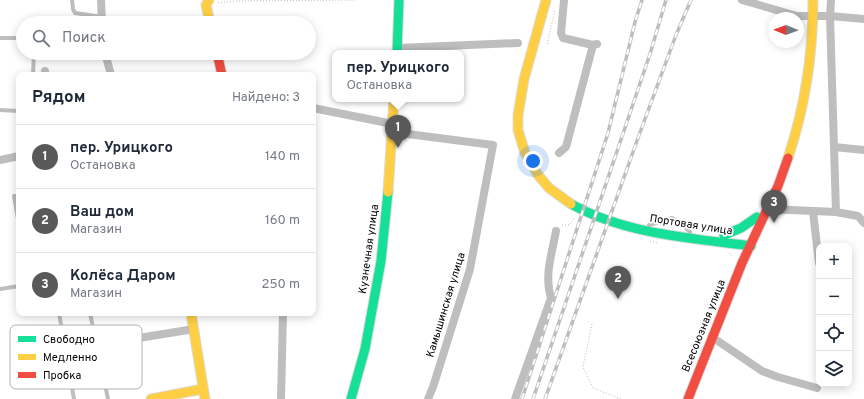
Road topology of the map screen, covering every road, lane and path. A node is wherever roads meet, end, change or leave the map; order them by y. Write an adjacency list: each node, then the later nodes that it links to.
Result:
1 (72, 0): 13 (lane)
2 (101, 0): 14 (street)
3 (355, 0): 11 (path)
4 (399, 0): 23 (main road)
5 (546, 0): 50 (main road, Портовая улица)
6 (564, 0): 38 (street)
7 (742, 0): 17 (street)
8 (804, 0): 17 (main road, Всесоюзная улица)
9 (813, 0): 17 (main road, Всесоюзная улица)
10 (831, 0): 16 (street)
11 (212, 1): 15 (main road)
12 (554, 3): 22 (path); 50 (main road, Портовая улица)
13 (84, 16)
14 (102, 16)
15 (208, 16)
16 (830, 16): 17 (street); 18 (street); 36 (street)
17 (809, 17): 43 (main road, Всесоюзная улица); 47 (main road, Всесоюзная улица)
18 (864, 19)
19 (0, 38): 20 (lane)
20 (16, 38)
21 (518, 43): 24 (street)
22 (547, 44)
23 (397, 50)
24 (412, 50)
25 (34, 60): 28 (lane)
26 (107, 60): 29 (street)
27 (219, 60): 30 (main road)
28 (33, 72)
29 (110, 72)
30 (221, 72)
31 (394, 102): 35 (main road, Кузнечная улица)
32 (316, 109): 35 (street)
33 (0, 110): 34 (lane)
34 (16, 111)
35 (392, 128): 74 (main road, Кузнечная улица); 75 (street, Камышинская улица)
36 (834, 147): 37 (street); 45 (street)
37 (864, 150)
38 (559, 153)
39 (16, 157): 40 (street)
40 (0, 160)
41 (16, 196): 42 (lane)
42 (16, 208)
43 (768, 209): 44 (street); 52 (main road, Всесоюзная улица)
44 (813, 212): 45 (street); 54 (street)
45 (836, 212): 48 (street)
46 (576, 213): 49 (path)
47 (757, 217): 50 (main road); 52 (main road, Всесоюзная улица)
48 (864, 223)
49 (556, 231): 76 (street)
50 (723, 239): 52 (main road, Портовая улица); 56 (main road)
51 (646, 240): 53 (path)
52 (750, 241): 56 (main road, Всесоюзная улица)
53 (660, 243)
54 (817, 243)
55 (729, 252): 56 (path)
56 (739, 262): 64 (main road, Всесоюзная улица)
57 (16, 286): 58 (lane)
58 (0, 289)
59 (192, 316): 62 (main road)
60 (283, 316): 73 (street)
61 (592, 324): 77 (path)
62 (194, 328): 63 (street); 68 (main road)
63 (142, 337)
64 (712, 338): 65 (street); 78 (main road, Всесоюзная улица)
65 (817, 388)
66 (72, 389): 69 (lane)
67 (106, 389): 70 (lane)
68 (203, 390): 71 (main road); 72 (main road)
69 (74, 399)
70 (108, 399)
71 (150, 399)
72 (205, 399)
73 (280, 399)
74 (351, 399)
75 (428, 399)
76 (516, 399)
77 (621, 399)
78 (688, 399)

